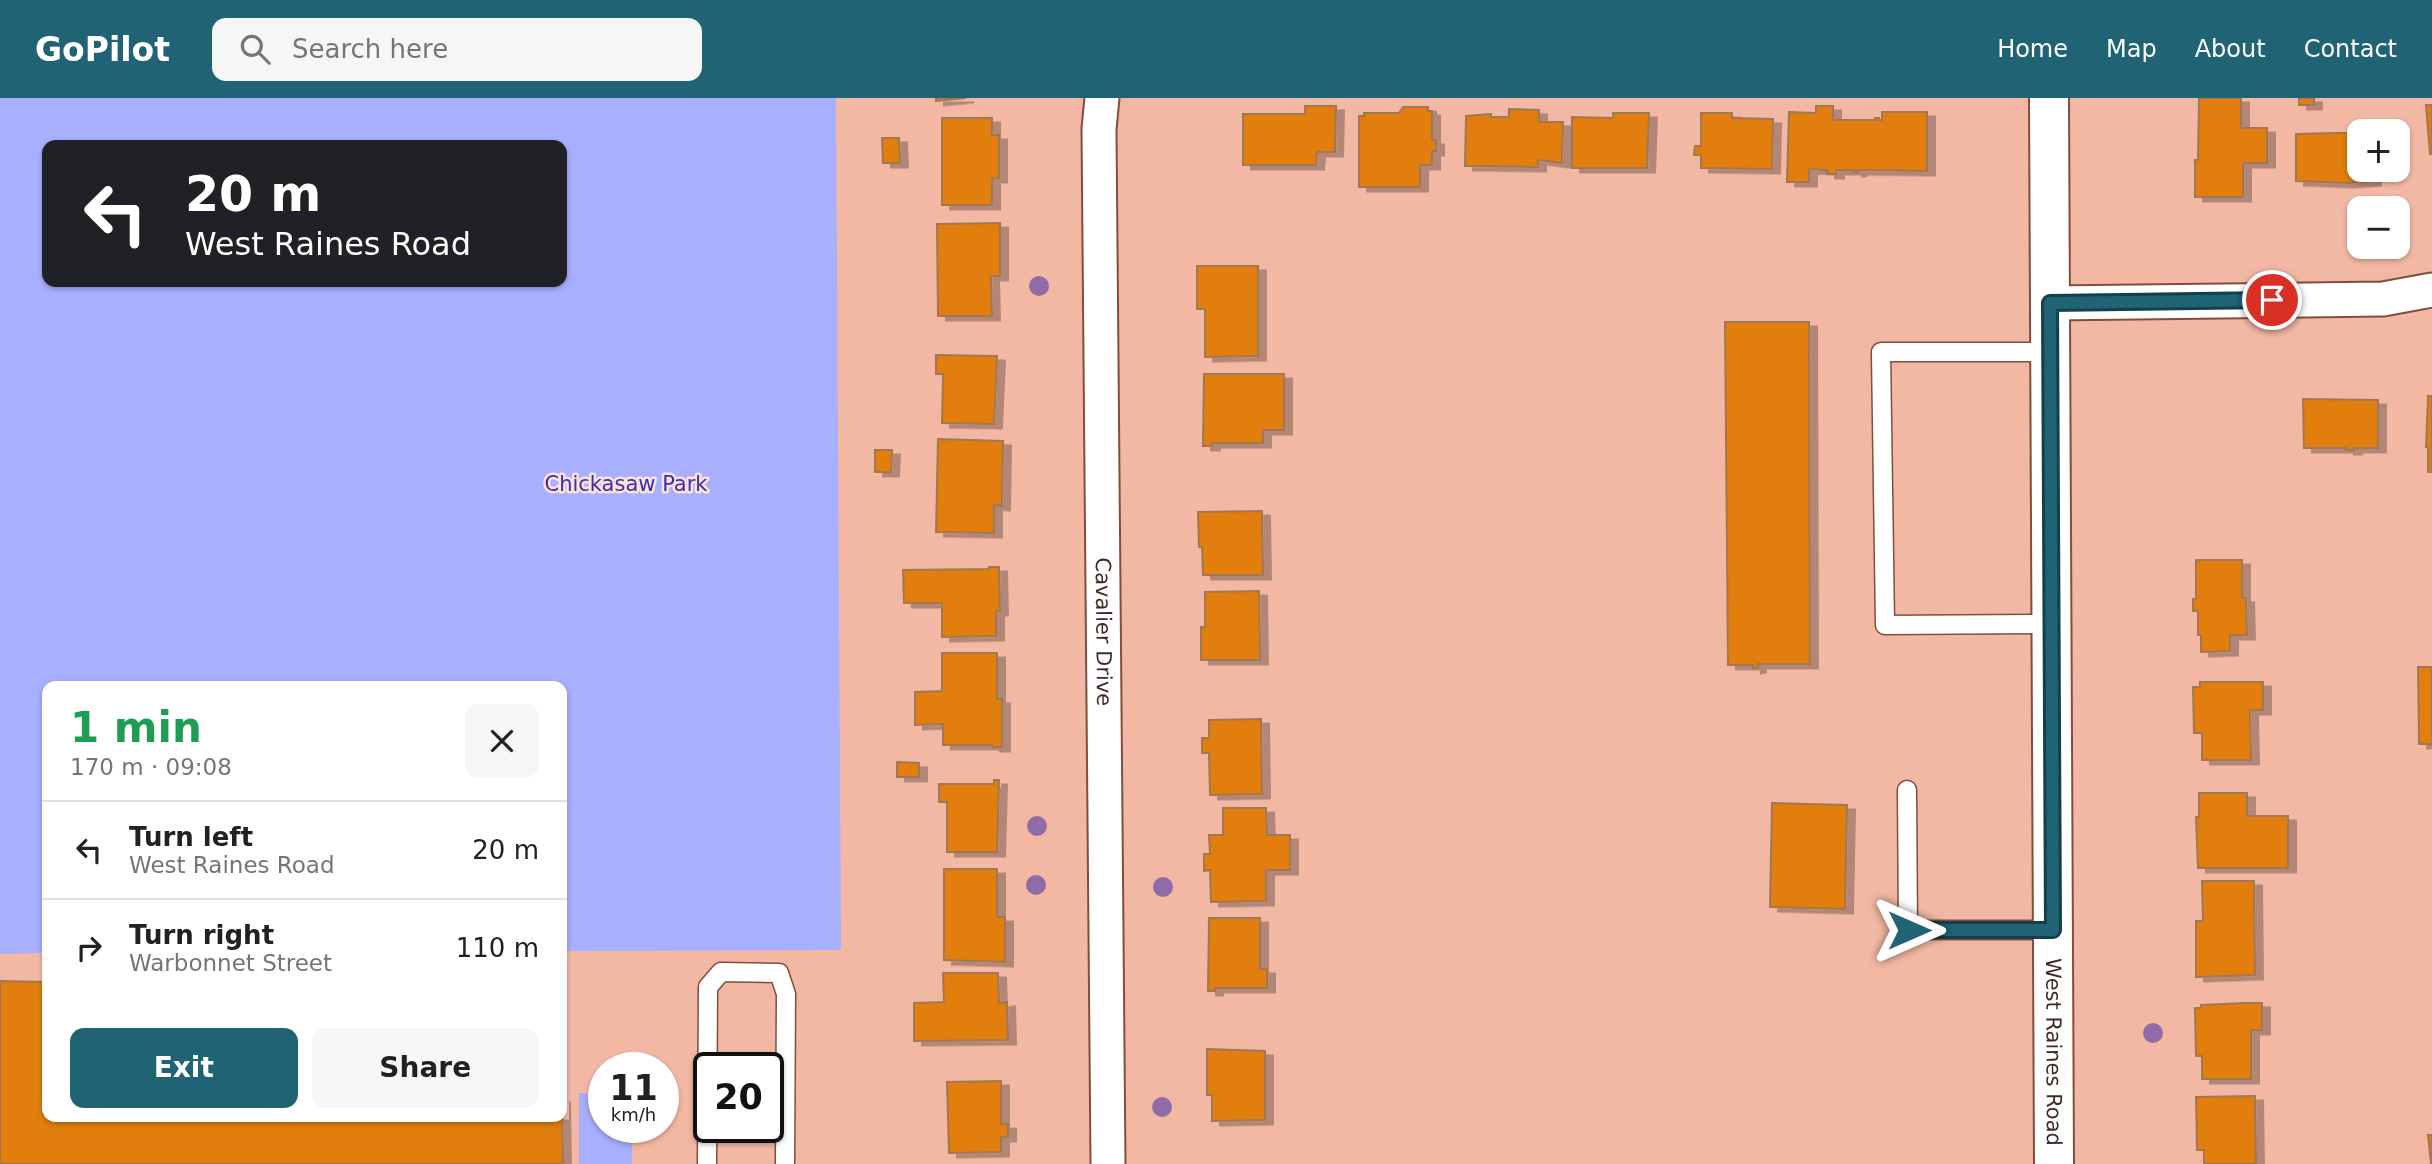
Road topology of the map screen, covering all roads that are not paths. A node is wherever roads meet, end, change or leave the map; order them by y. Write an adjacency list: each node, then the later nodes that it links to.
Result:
1 (1102, 98): 11 (street, Cavalier Drive)
2 (2049, 98): 4 (main road, West Raines Road)
3 (2432, 290): 4 (street)
4 (2050, 303): 5 (main road, West Raines Road)
5 (2050, 352): 6 (main road, West Raines Road); 6 (lane)
6 (2051, 625): 8 (main road, West Raines Road)
7 (1907, 790): 8 (lane)
8 (2053, 930): 12 (main road, West Raines Road)
9 (707, 1164): 10 (lane)
10 (785, 1164)
11 (1108, 1164)
12 (2054, 1164)

